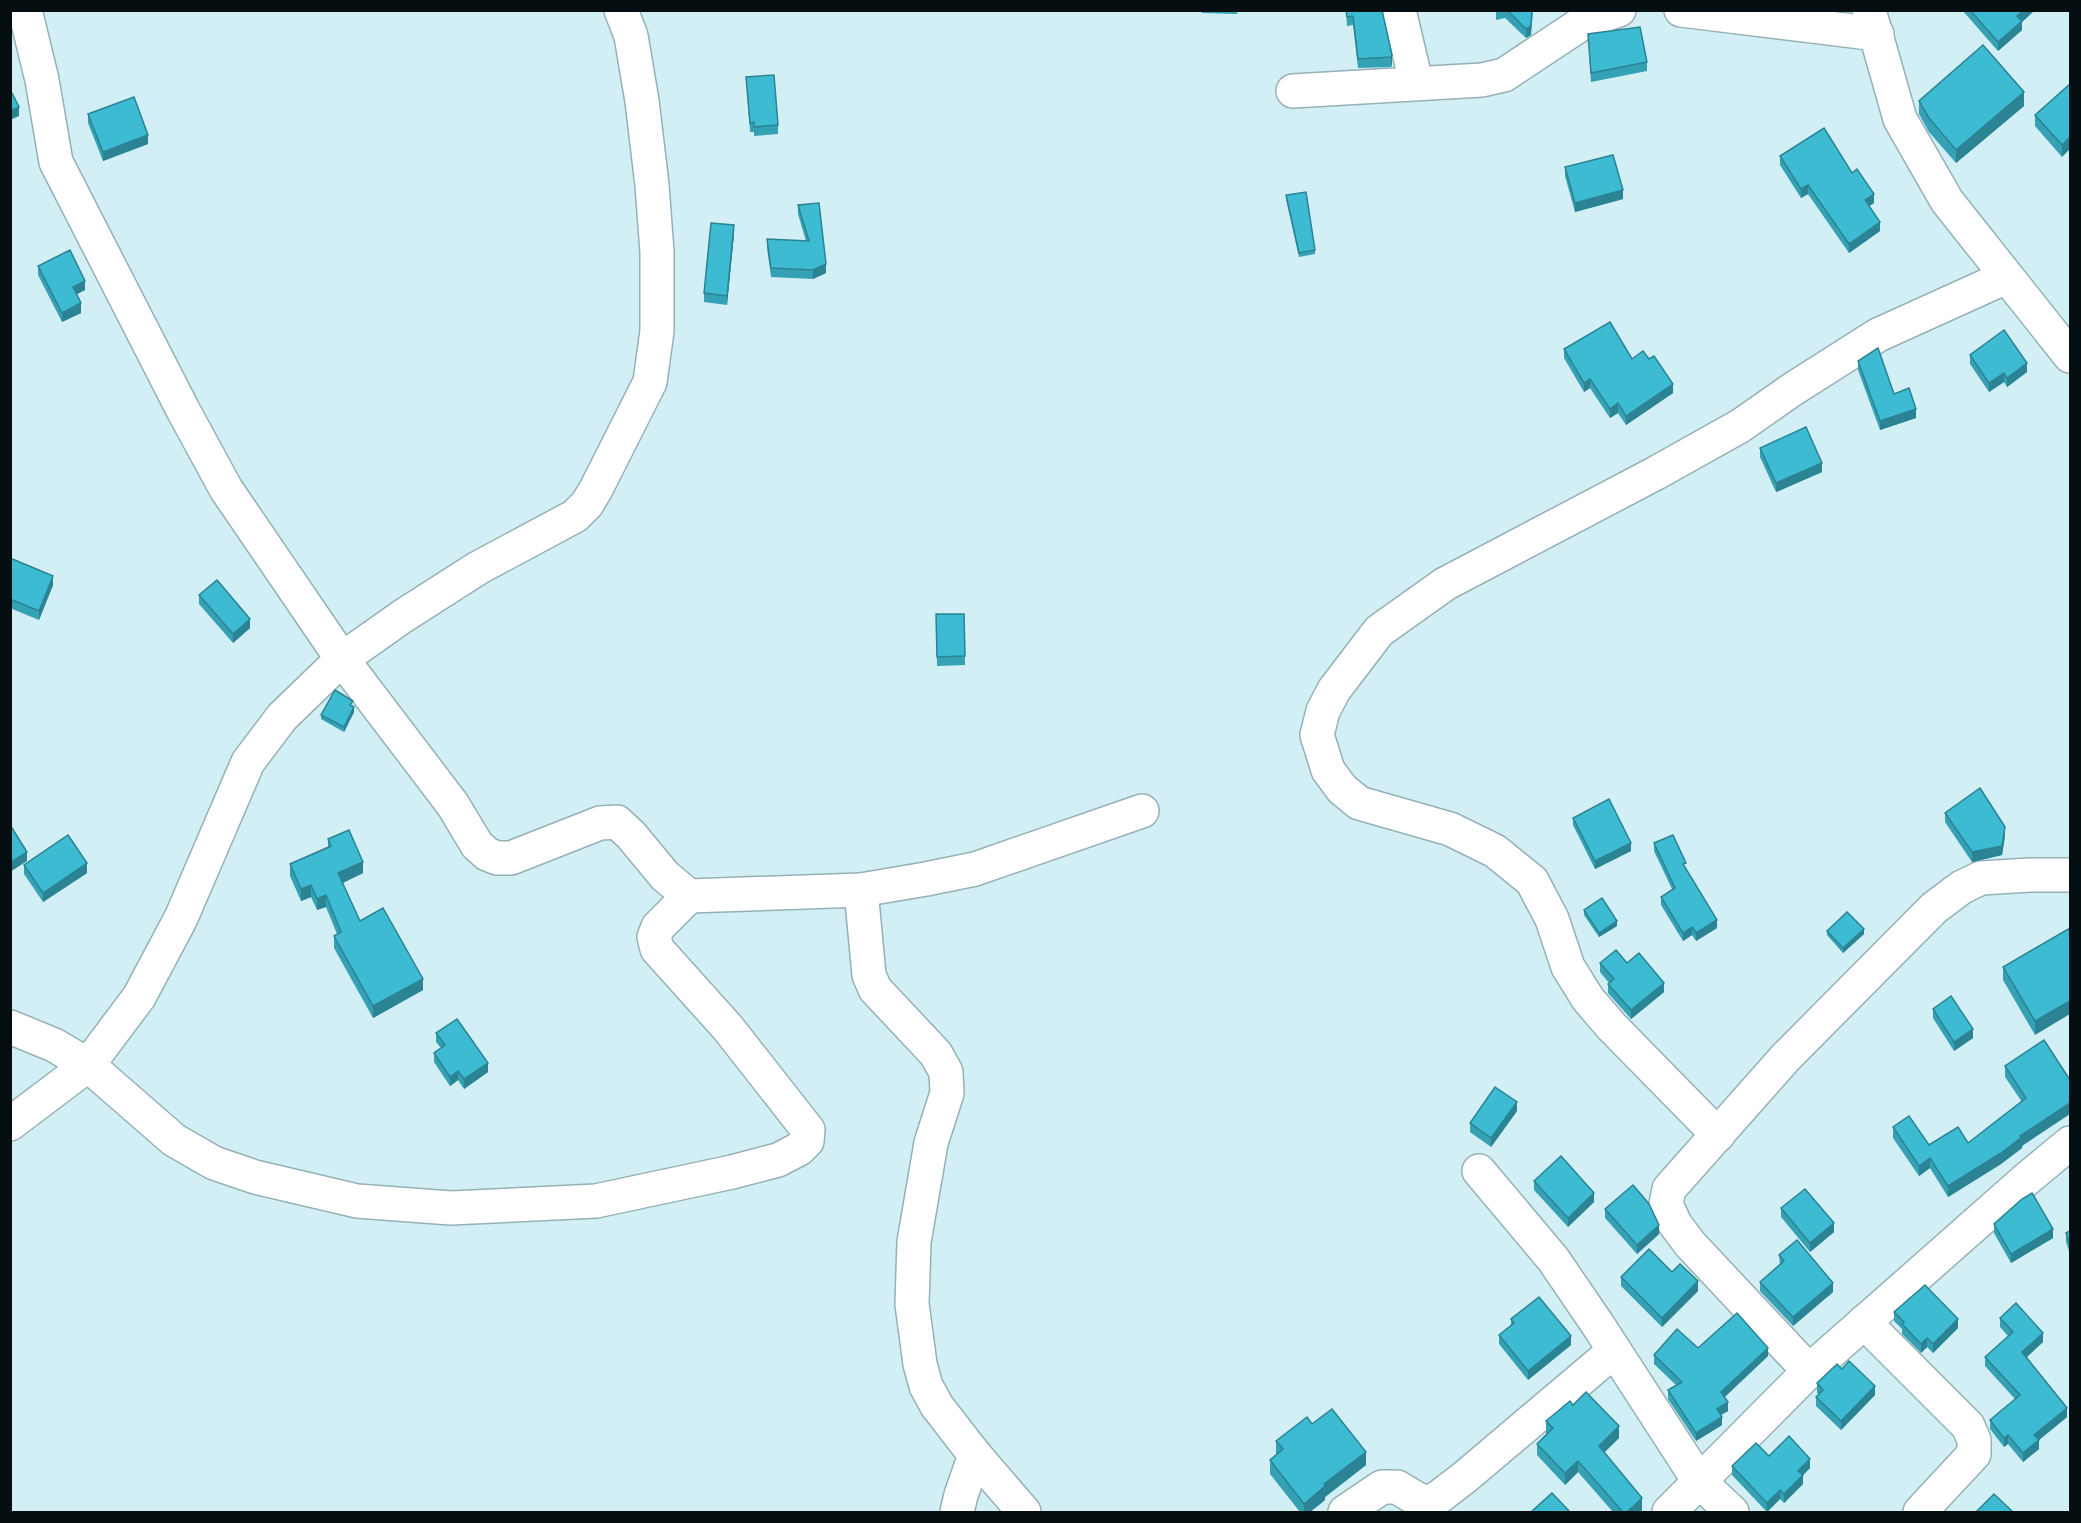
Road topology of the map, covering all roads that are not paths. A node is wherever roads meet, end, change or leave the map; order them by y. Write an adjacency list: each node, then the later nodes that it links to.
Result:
1 (25, 10): 11 (street)
2 (621, 10): 11 (street)
3 (1399, 10): 7 (street)
4 (1619, 10): 7 (street)
5 (1681, 10): 6 (street)
6 (1875, 18): 9 (street)
7 (1416, 82): 8 (street)
8 (1293, 91)
9 (2006, 277): 10 (street); 19 (street)
10 (2070, 356)
11 (342, 659): 15 (street); 17 (street)
12 (1142, 811): 14 (street)
13 (2070, 874): 19 (street)
14 (861, 890): 15 (street); 25 (street)
15 (689, 896): 17 (street)
16 (10, 1027): 17 (street)
17 (88, 1065): 18 (street)
18 (10, 1124)
19 (1718, 1135): 24 (street)
20 (2070, 1143): 22 (street)
21 (1479, 1171): 23 (street)
22 (1864, 1322): 24 (street); 32 (street)
23 (1614, 1351): 26 (street); 29 (street)
24 (1809, 1371): 26 (street)
25 (975, 1455): 27 (street); 28 (street)
26 (1699, 1481): 30 (street); 31 (street)
27 (957, 1512)
28 (1024, 1512)
29 (1346, 1512)
30 (1669, 1512)
31 (1732, 1512)
32 (1920, 1512)

